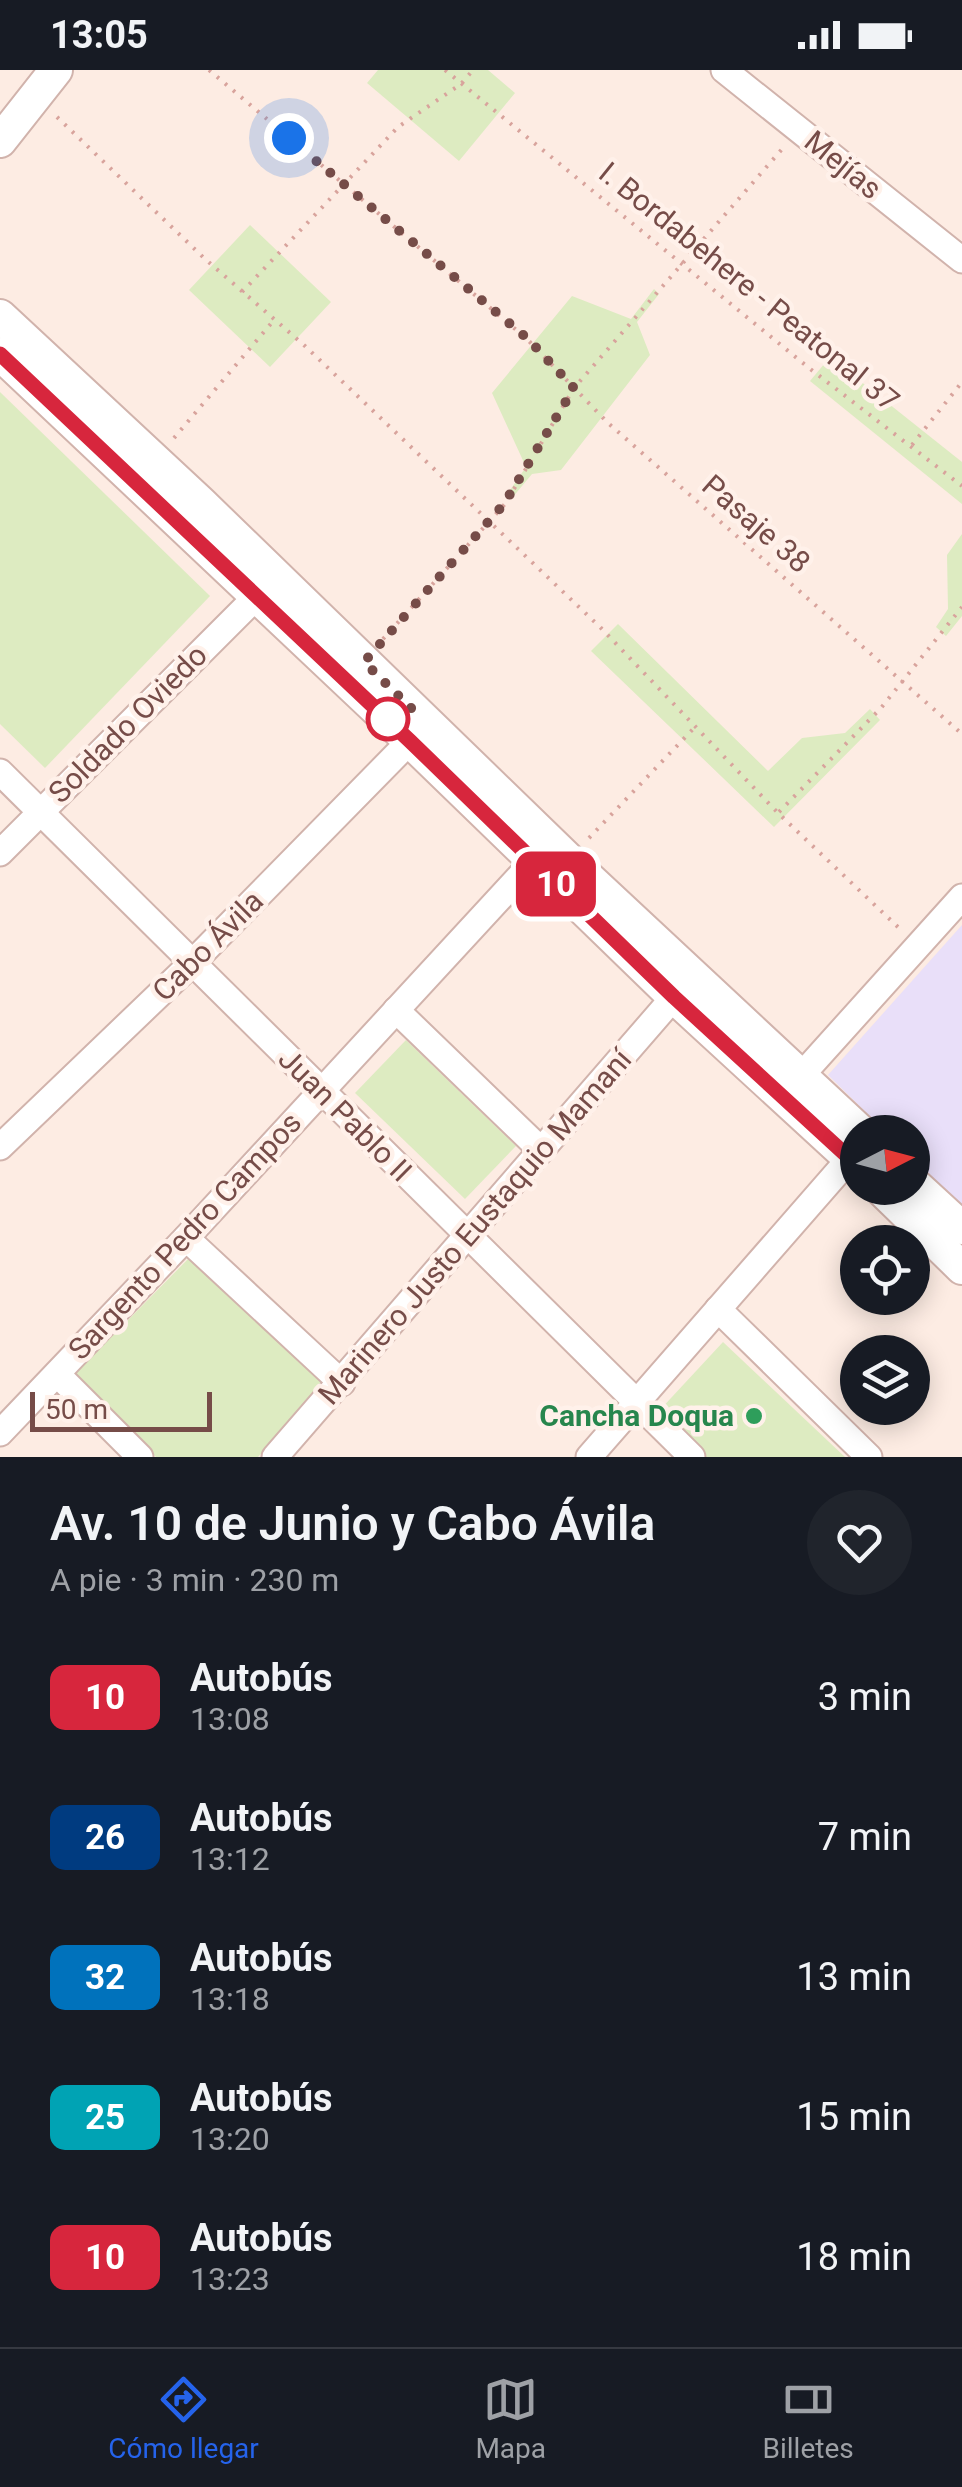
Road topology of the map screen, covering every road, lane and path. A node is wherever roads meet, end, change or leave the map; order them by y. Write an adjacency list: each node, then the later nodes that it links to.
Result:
1 (209, 70): 10 (path, Pasaje 38)
2 (445, 70): 6 (path, I. Bordabehere - Peatonal 37)
3 (473, 70): 6 (path)
4 (742, 75): 8 (street, Mejías)
5 (40, 79): 7 (street); 9 (street); 13 (path)
6 (461, 84): 10 (path); 12 (path, I. Bordabehere - Peatonal 37)
7 (0, 108)
8 (798, 130): 11 (street, Mejías); 12 (path)
9 (0, 140)
10 (342, 183): 13 (path); 18 (path, Pasaje 38)
11 (962, 260)
12 (683, 265): 18 (path); 19 (path, I. Bordabehere - Peatonal 37)
13 (242, 292): 15 (path)
14 (0, 316): 20 (street)
15 (274, 320): 20 (path); 22 (path)
16 (0, 354): 23 (street)
17 (962, 382): 19 (path)
18 (574, 388): 22 (path); 26 (path, Pasaje 38)
19 (912, 445): 21 (path, I. Bordabehere - Peatonal 37)
20 (155, 460): 25 (street)
21 (962, 486)
22 (489, 521): 25 (path); 27 (path)
23 (257, 596): 29 (street); 31 (street, Soldado Oviedo)
24 (962, 608): 26 (path)
25 (364, 662): 34 (street)
26 (902, 682): 28 (path, Pasaje 38); 32 (path)
27 (695, 727): 32 (path); 34 (path)
28 (962, 734)
29 (410, 741): 35 (street); 38 (street, Cabo Ávila)
30 (0, 772): 31 (street, Juan Pablo II)
31 (40, 811): 33 (street, Soldado Oviedo); 38 (street, Juan Pablo II)
32 (778, 813): 37 (path)
33 (0, 853)
34 (568, 859): 41 (street)
35 (533, 862): 39 (street); 40 (street, Sargento Pedro Campos)
36 (962, 897): 37 (street)
37 (918, 946): 41 (street)
38 (192, 964): 42 (street, Juan Pablo II); 44 (street, Cabo Ávila)
39 (674, 997): 41 (street); 45 (street, Marinero Justo Eustaquio Mamaní)
40 (396, 1010): 42 (street, Sargento Pedro Campos); 45 (street)
41 (793, 1085): 43 (street)
42 (321, 1090): 50 (street, Juan Pablo II); 51 (street, Sargento Pedro Campos)
43 (840, 1134)
44 (0, 1147)
45 (540, 1149): 50 (street, Marinero Justo Eustaquio Mamaní)
46 (840, 1169): 53 (street)
47 (930, 1199): 49 (street)
48 (897, 1205): 52 (street)
49 (962, 1228)
50 (466, 1234): 55 (street, Marinero Justo Eustaquio Mamaní); 56 (street, Juan Pablo II)
51 (186, 1238): 54 (street, Sargento Pedro Campos); 55 (street)
52 (962, 1268)
53 (718, 1309): 56 (street); 62 (street)
54 (57, 1374): 57 (street, Sargento Pedro Campos); 58 (street)
55 (342, 1383): 59 (street, Marinero Justo Eustaquio Mamaní)
56 (635, 1402): 60 (street); 61 (street, Juan Pablo II)
57 (0, 1433)
58 (140, 1457)
59 (276, 1457)
60 (589, 1457)
61 (692, 1457)
62 (869, 1457)

